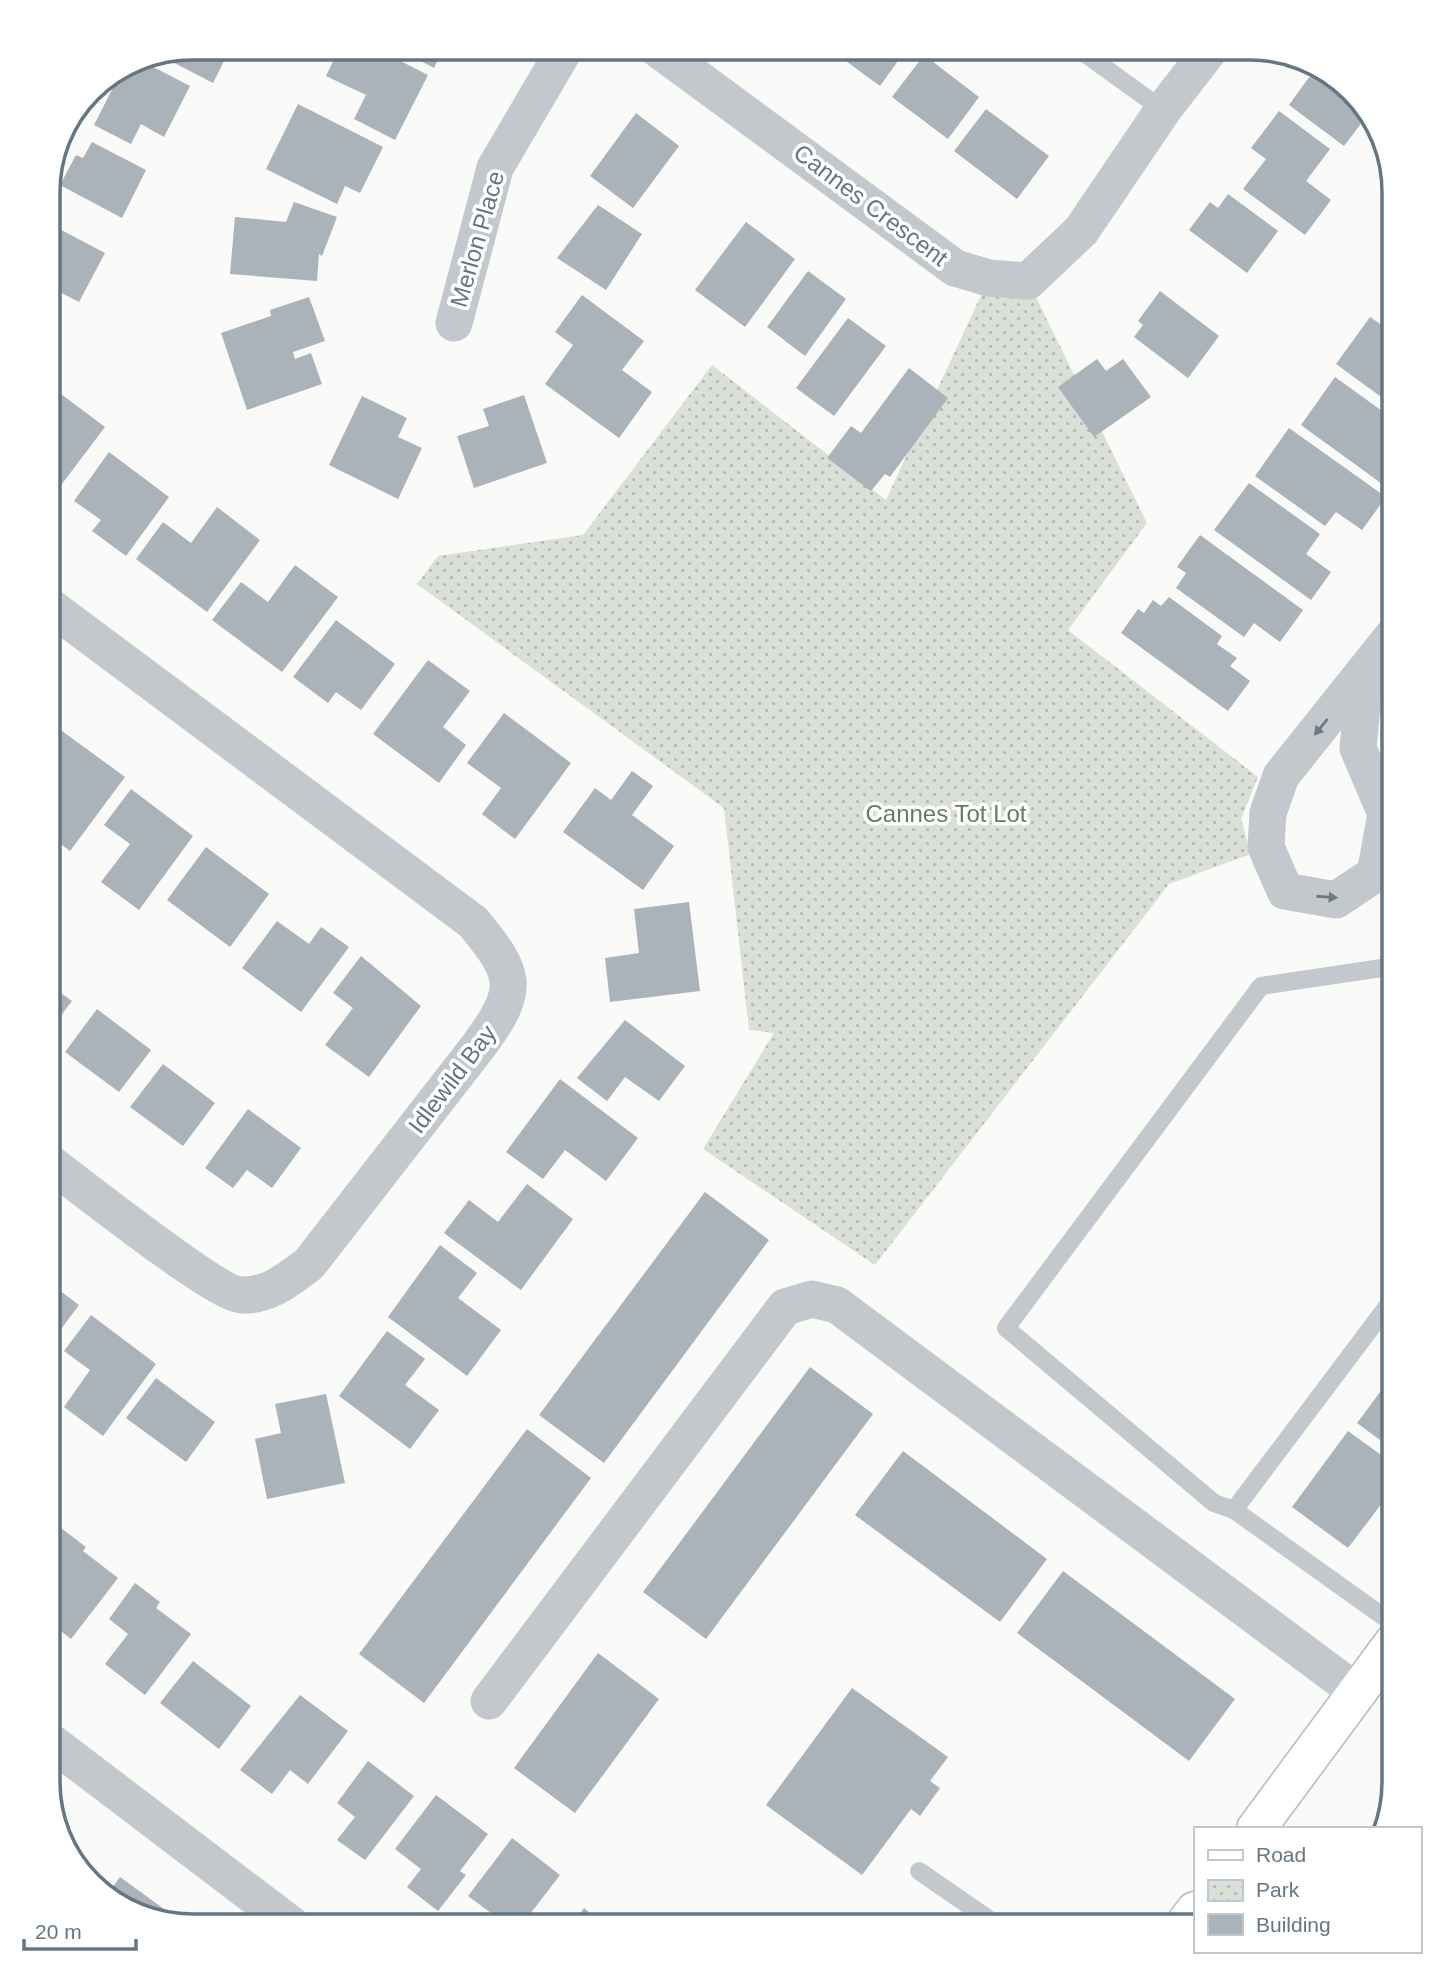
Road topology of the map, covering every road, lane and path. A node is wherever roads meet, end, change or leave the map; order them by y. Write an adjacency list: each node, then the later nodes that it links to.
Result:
1 (558, 60): 6 (street, Merlon Place)
2 (673, 60): 5 (street, Cannes Crescent)
3 (1094, 60): 5 (lane)
4 (1202, 60): 5 (street, Cannes Crescent)
5 (1163, 110)
6 (454, 323)
7 (60, 615): 13 (street, Idlewild Bay)
8 (1382, 651): 9 (street)
9 (1365, 674): 10 (street, one-way to 9); 11 (street, one-way to 11)
10 (1382, 805)
11 (1382, 836)
12 (1382, 968): 15 (lane)
13 (60, 1171)
14 (1382, 1313): 15 (lane)
15 (1234, 1510): 16 (lane)
16 (1382, 1616)
17 (1382, 1658): 18 (street)
18 (1357, 1692): 19 (street); 21 (street)
19 (489, 1701)
20 (60, 1749): 23 (street)
21 (1257, 1827)
22 (919, 1871): 24 (lane)
23 (276, 1914)
24 (981, 1914)

